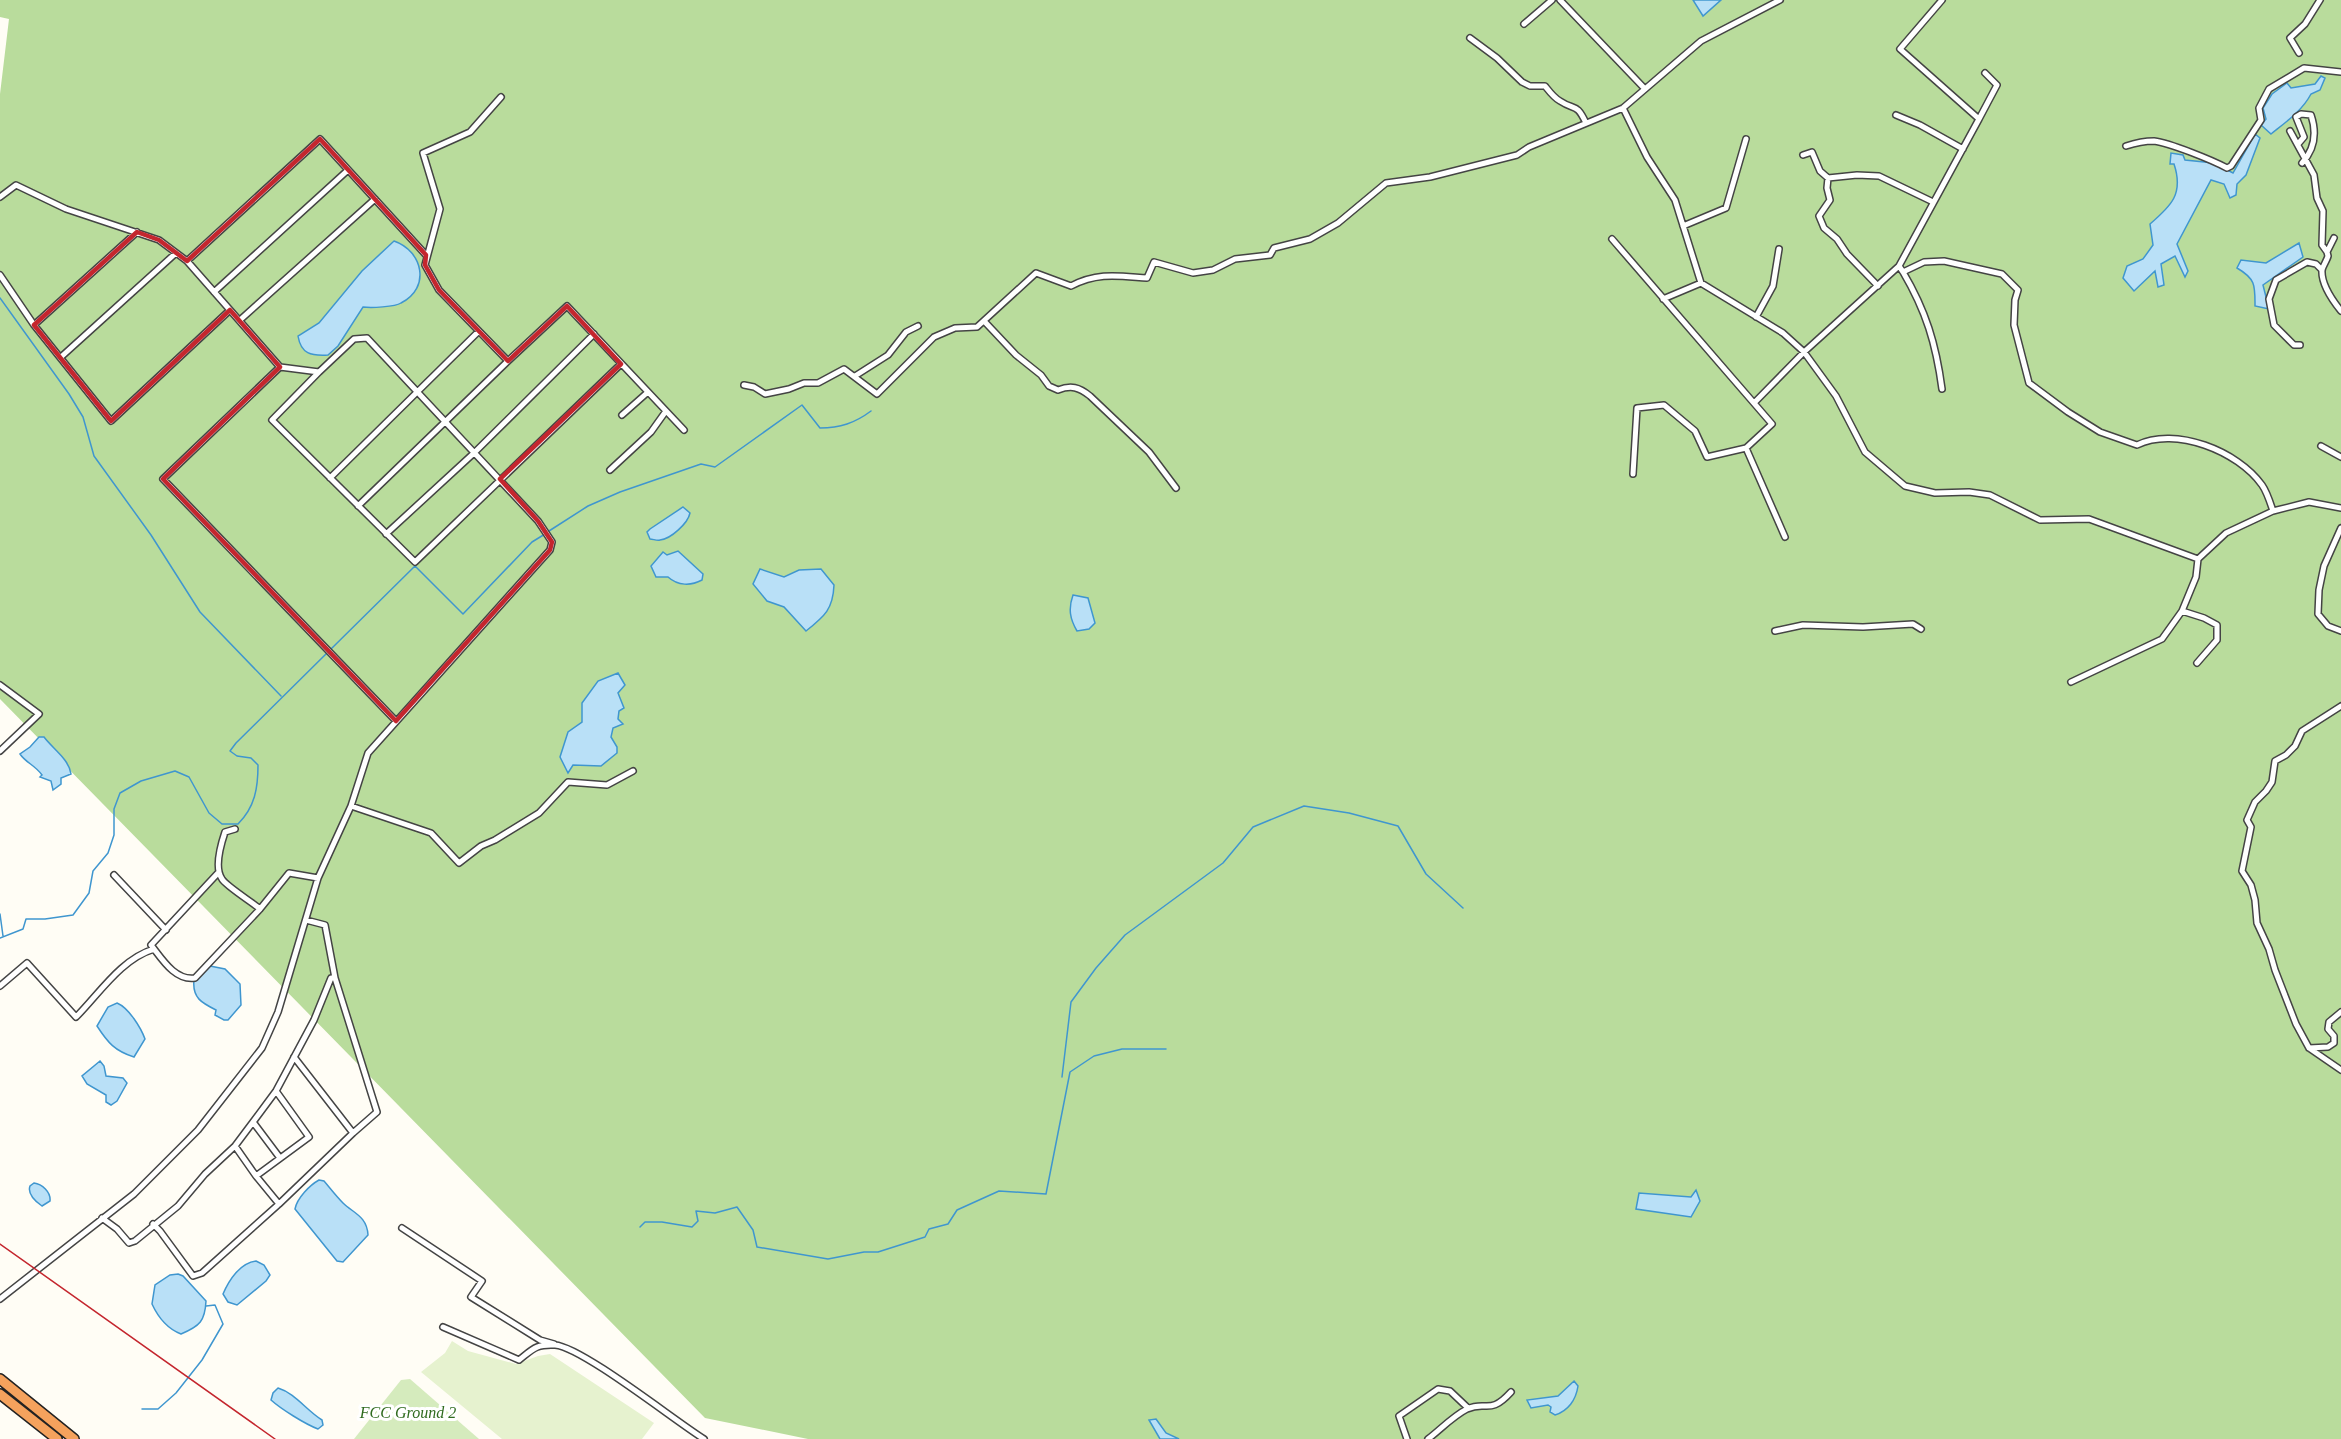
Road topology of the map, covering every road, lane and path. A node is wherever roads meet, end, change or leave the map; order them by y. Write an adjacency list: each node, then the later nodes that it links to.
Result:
1 (1552, 0): 6 (street)
2 (1560, 0): 11 (street)
3 (1780, 0): 11 (street)
4 (1942, 0): 15 (street)
5 (2320, 0): 8 (street)
6 (1524, 24)
7 (1470, 38): 16 (street)
8 (2299, 53)
9 (2341, 72): 20 (street)
10 (1985, 73): 15 (street)
11 (1645, 89): 13 (street)
12 (501, 97): 36 (street)
13 (1623, 108): 16 (street); 29 (street)
14 (1896, 115): 21 (street)
15 (1979, 119): 21 (street)
16 (1586, 123): 49 (street)
17 (2290, 130): 19 (street)
18 (1746, 138): 29 (street)
19 (2298, 144): 23 (street); 23 (street)
20 (2126, 146)
21 (1963, 149): 38 (street)
22 (1803, 155): 25 (street)
23 (2304, 160): 35 (street)
24 (348, 170): 27 (street); 37 (street); 43 (street)
25 (1828, 178): 28 (street); 42 (street)
26 (0, 197): 30 (street)
27 (375, 200): 36 (street); 48 (street)
28 (1931, 201)
29 (1683, 226): 41 (street)
30 (137, 232): 34 (street); 50 (street)
31 (1612, 238): 44 (street)
32 (2334, 238): 35 (street)
33 (1779, 249): 47 (street)
34 (176, 252): 37 (street); 56 (street)
35 (2327, 252): 39 (street)
36 (426, 255): 52 (street)
37 (187, 261): 43 (street)
38 (1901, 269): 42 (street); 63 (street); 82 (street)
39 (2322, 270): 46 (street); 54 (street)
40 (0, 275): 50 (street)
41 (1701, 283): 44 (street); 47 (street)
42 (1878, 286): 55 (street)
43 (214, 292): 45 (street)
44 (1663, 299): 66 (street)
45 (230, 310): 48 (street); 56 (street)
46 (2341, 311)
47 (1756, 317): 55 (street)
48 (240, 320): 59 (street)
49 (984, 321): 61 (street); 79 (street)
50 (34, 325): 56 (street)
51 (918, 327): 61 (street)
52 (479, 331): 57 (street); 65 (street)
53 (594, 334): 57 (street); 58 (street); 73 (street)
54 (2300, 345)
55 (1804, 352): 66 (street); 86 (street)
56 (61, 357)
57 (508, 361): 69 (street)
58 (621, 364): 64 (street); 78 (street)
59 (280, 367): 60 (street); 95 (street)
60 (319, 372): 65 (street); 77 (street)
61 (855, 376): 62 (street)
62 (744, 385)
63 (1942, 389)
64 (648, 392): 67 (street); 68 (street)
65 (417, 393): 69 (street); 77 (street)
66 (1755, 402): 72 (street)
67 (666, 411): 70 (street); 75 (street)
68 (622, 415)
69 (444, 422): 73 (street); 80 (street)
70 (684, 430)
71 (2321, 447): 74 (street)
72 (1746, 448): 76 (street); 85 (street)
73 (474, 453): 78 (street); 84 (street)
74 (2341, 457)
75 (610, 470)
76 (1633, 474)
77 (330, 478): 80 (street)
78 (500, 479): 84 (street); 95 (street)
79 (1176, 488)
80 (358, 506): 84 (street)
81 (2341, 508): 82 (street)
82 (2273, 510): 86 (street)
83 (2341, 528): 90 (street)
84 (386, 534)
85 (1785, 537)
86 (2198, 559): 87 (street)
87 (2182, 612): 91 (street); 92 (street)
88 (1921, 629): 89 (street)
89 (1774, 631)
90 (2341, 631)
91 (2197, 663)
92 (2071, 682)
93 (0, 685): 96 (street)
94 (2341, 706): 110 (street)
95 (396, 721): 98 (street)
96 (0, 751)
97 (633, 771): 98 (street)
98 (351, 806): 102 (street)
99 (235, 829): 100 (street)
100 (219, 873): 103 (street); 105 (street)
101 (114, 875): 105 (street)
102 (318, 879): 103 (street); 104 (street)
103 (260, 909): 106 (street)
104 (306, 920): 107 (street); 120 (street)
105 (166, 930): 106 (street)
106 (154, 949): 108 (street)
107 (335, 978): 111 (street); 115 (street)
108 (0, 986)
109 (2341, 1012): 110 (street)
110 (2309, 1048): 112 (street)
111 (294, 1057): 113 (street); 115 (street)
112 (2341, 1070)
113 (276, 1091): 114 (street); 117 (street)
114 (253, 1122): 116 (street); 117 (street)
115 (353, 1133): 119 (street)
116 (235, 1146): 118 (street); 121 (street)
117 (280, 1158): 118 (street)
118 (256, 1176): 119 (street)
119 (279, 1204): 121 (street)
120 (102, 1218): 121 (street); 123 (street)
121 (153, 1224)
122 (402, 1228): 125 (street)
123 (0, 1299)
124 (443, 1327): 125 (street)
125 (557, 1345): 132 (street)
126 (0, 1379): 131 (highway)
127 (1511, 1392): 129 (street)
128 (0, 1394): 130 (highway)
129 (1468, 1408): 133 (street); 134 (street)
130 (50, 1437)
131 (74, 1439)
132 (704, 1439)
133 (1407, 1439)
134 (1428, 1439)

